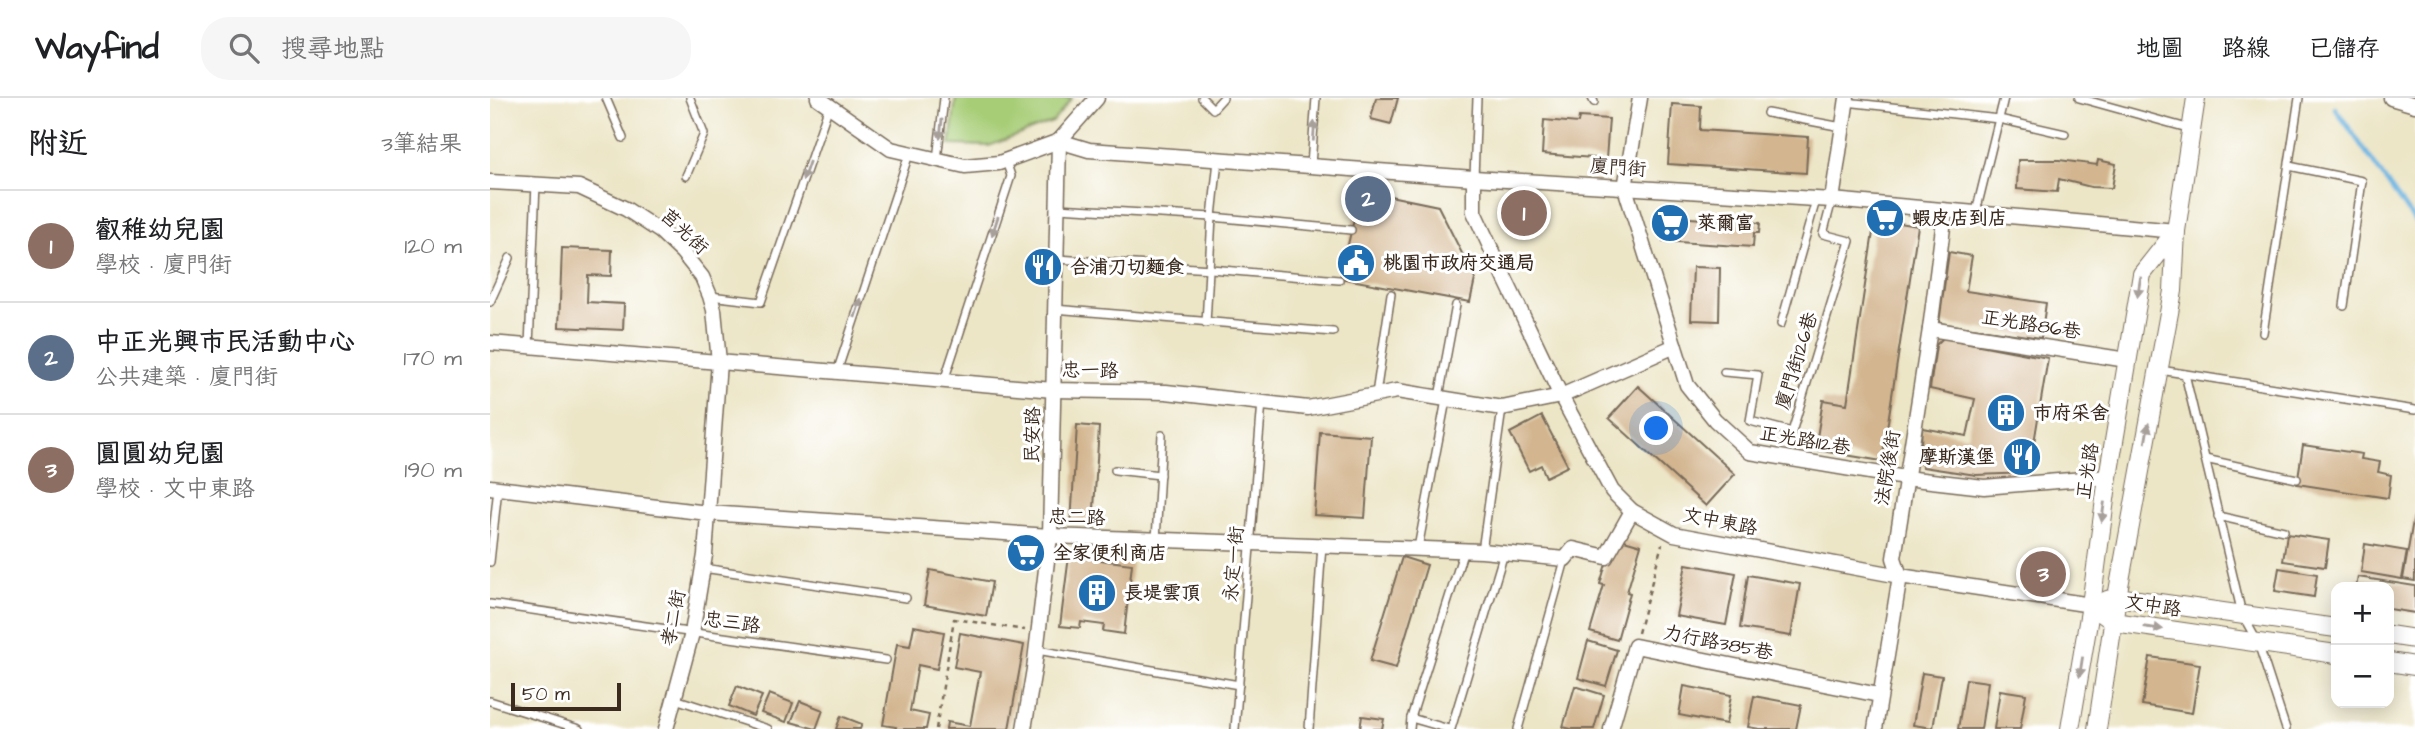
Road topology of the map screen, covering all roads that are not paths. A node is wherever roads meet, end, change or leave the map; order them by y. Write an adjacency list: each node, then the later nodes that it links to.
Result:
1 (606, 98): 23 (lane)
2 (690, 98): 31 (lane)
3 (944, 98): 26 (lane, one-way to 26)
4 (1097, 98): 24 (street)
5 (1202, 98): 6 (lane)
6 (1223, 98)
7 (1316, 98): 29 (lane, one-way to 7)
8 (1477, 98): 32 (lane)
9 (1640, 98): 35 (street)
10 (2004, 98): 19 (lane)
11 (2079, 98): 21 (lane)
12 (2196, 98): 21 (street)
13 (2299, 98): 30 (lane)
14 (2391, 98): 17 (street)
15 (1846, 100): 19 (lane); 20 (street)
16 (823, 102): 25 (street); 49 (lane, one-way to 49)
17 (2415, 106)
18 (1768, 113): 20 (lane)
19 (1999, 119): 22 (lane); 40 (lane)
20 (1842, 127): 37 (street)
21 (2191, 129): 43 (street)
22 (2065, 134)
23 (623, 138)
24 (1059, 141): 27 (street, 廈門街); 28 (street); 38 (street, 民安路)
25 (909, 154): 26 (street); 66 (lane, one-way to 25)
26 (937, 160): 28 (street)
27 (1218, 160): 29 (street, 廈門街); 41 (lane)
28 (1006, 161): 68 (lane, one-way to 68)
29 (1311, 165): 32 (street, 廈門街)
30 (2288, 166): 52 (lane); 58 (lane)
31 (686, 176)
32 (1474, 178): 35 (street, 廈門街); 71 (street, 文中東路)
33 (490, 182): 34 (street, 莒光街)
34 (536, 184): 49 (street, 莒光街); 61 (lane)
35 (1625, 188): 36 (street, 廈門街); 60 (street, 正光路112巷)
36 (1816, 200): 37 (street, 廈門街); 55 (lane)
37 (1832, 200): 39 (street, 廈門街); 65 (lane, 廈門街126巷)
38 (1058, 208): 41 (lane); 45 (street, 民安路)
39 (1945, 212): 40 (street, 廈門街); 56 (street, 法院後街)
40 (1976, 213): 43 (street, 廈門街)
41 (1212, 217): 42 (lane); 46 (lane)
42 (1351, 230)
43 (2176, 232): 62 (street, 正光路, one-way to 62); 64 (street)
44 (510, 258): 50 (lane)
45 (1057, 260): 46 (lane); 53 (street, 民安路)
46 (1211, 269): 47 (lane); 54 (lane)
47 (1339, 280)
48 (1391, 294): 70 (lane)
49 (710, 296): 63 (street, 莒光街)
50 (490, 302)
51 (1456, 305): 72 (lane)
52 (2344, 306)
53 (1054, 309): 54 (lane); 69 (street, 民安路)
54 (1206, 323): 57 (lane)
55 (1781, 324)
56 (1930, 329): 62 (street, 正光路86巷); 81 (street, 法院後街)
57 (1333, 332)
58 (2263, 333)
59 (490, 343): 61 (street, 忠一路)
60 (1675, 346): 71 (street, 忠一路); 81 (street, 正光路112巷)
61 (529, 347): 63 (street, 忠一路)
62 (2127, 360): 80 (street, 正光路)
63 (719, 362): 66 (street, 忠一路); 85 (street, 莒光街)
64 (2158, 370): 67 (lane); 100 (street, one-way to 64)
65 (1724, 372)
66 (836, 373): 68 (street, 忠一路)
67 (2185, 374): 75 (lane); 77 (lane)
68 (944, 381): 69 (street, 忠一路)
69 (1054, 390): 73 (street, 忠一路); 88 (street, 民安路)
70 (1376, 394): 72 (street, 忠一路); 73 (street, 忠一路)
71 (1561, 396): 74 (street, 忠一路); 84 (street, 文中東路)
72 (1442, 400): 74 (street, 忠一路); 92 (lane)
73 (1262, 402): 90 (lane, 永定一街)
74 (1502, 408): 94 (lane)
75 (2415, 410)
76 (1162, 435): 79 (lane)
77 (2205, 459): 82 (lane); 86 (lane)
78 (1115, 470): 79 (lane)
79 (1160, 475): 89 (lane)
80 (2108, 477): 81 (street, 正光路112巷); 103 (street, 正光路, one-way to 103)
81 (1905, 478): 99 (street, 法院後街)
82 (2297, 480)
83 (494, 488): 85 (street, 忠二路); 97 (lane)
84 (1632, 511): 96 (street, 忠二路); 99 (street, 文中東路)
85 (708, 513): 88 (street, 忠二路); 98 (street, 孝二街)
86 (2218, 516): 87 (lane); 104 (lane)
87 (2284, 531)
88 (1050, 536): 89 (street, 忠二路); 111 (street, 民安路)
89 (1156, 540): 90 (street, 忠二路)
90 (1252, 542): 91 (street, 忠二路); 116 (lane, 永定一街)
91 (1322, 545): 92 (street, 忠二路); 127 (lane)
92 (1418, 548): 93 (street, 忠二路)
93 (1464, 550): 94 (street, 忠二路); 120 (lane)
94 (1482, 551): 95 (street, 忠二路)
95 (1504, 553): 96 (street, 忠二路); 129 (lane)
96 (1565, 559): 130 (lane)
97 (490, 562)
98 (703, 568): 101 (lane); 107 (street, 孝二街)
99 (1900, 576): 103 (street, 文中東路); 117 (street, 法院後街)
100 (2117, 597): 103 (street, 文中路); 104 (street, 文中路); 105 (street)
101 (905, 598)
102 (490, 604): 107 (lane, 忠三路)
103 (2091, 605): 105 (street, 文中路); 133 (street, 正光路, one-way to 133)
104 (2242, 614): 106 (street, 文中路); 110 (lane)
105 (2114, 622): 110 (street, 文中路, one-way to 110); 134 (street)
106 (2331, 627)
107 (692, 633): 113 (lane, 忠三路); 118 (street, 孝二街)
108 (2394, 636): 109 (street)
109 (2415, 639)
110 (2258, 643): 112 (street, 文中路); 135 (lane)
111 (1037, 650): 116 (lane); 125 (street, 民安路)
112 (2331, 653)
113 (886, 660)
114 (2394, 663): 115 (street)
115 (2415, 666)
116 (1239, 685): 126 (lane, 永定一街)
117 (1879, 695): 131 (street, 力行路385巷); 132 (street, 法院後街)
118 (674, 699): 123 (street, 孝二街); 124 (lane)
119 (490, 701): 121 (lane)
120 (1411, 718): 128 (lane); 129 (lane)
121 (559, 726): 122 (lane)
122 (579, 729)
123 (666, 729)
124 (768, 729)
125 (1024, 729)
126 (1235, 729)
127 (1309, 729)
128 (1410, 729)
129 (1450, 729)
130 (1518, 729)
131 (1611, 729)
132 (1875, 729)
133 (2070, 729)
134 (2097, 729)
135 (2286, 729)

